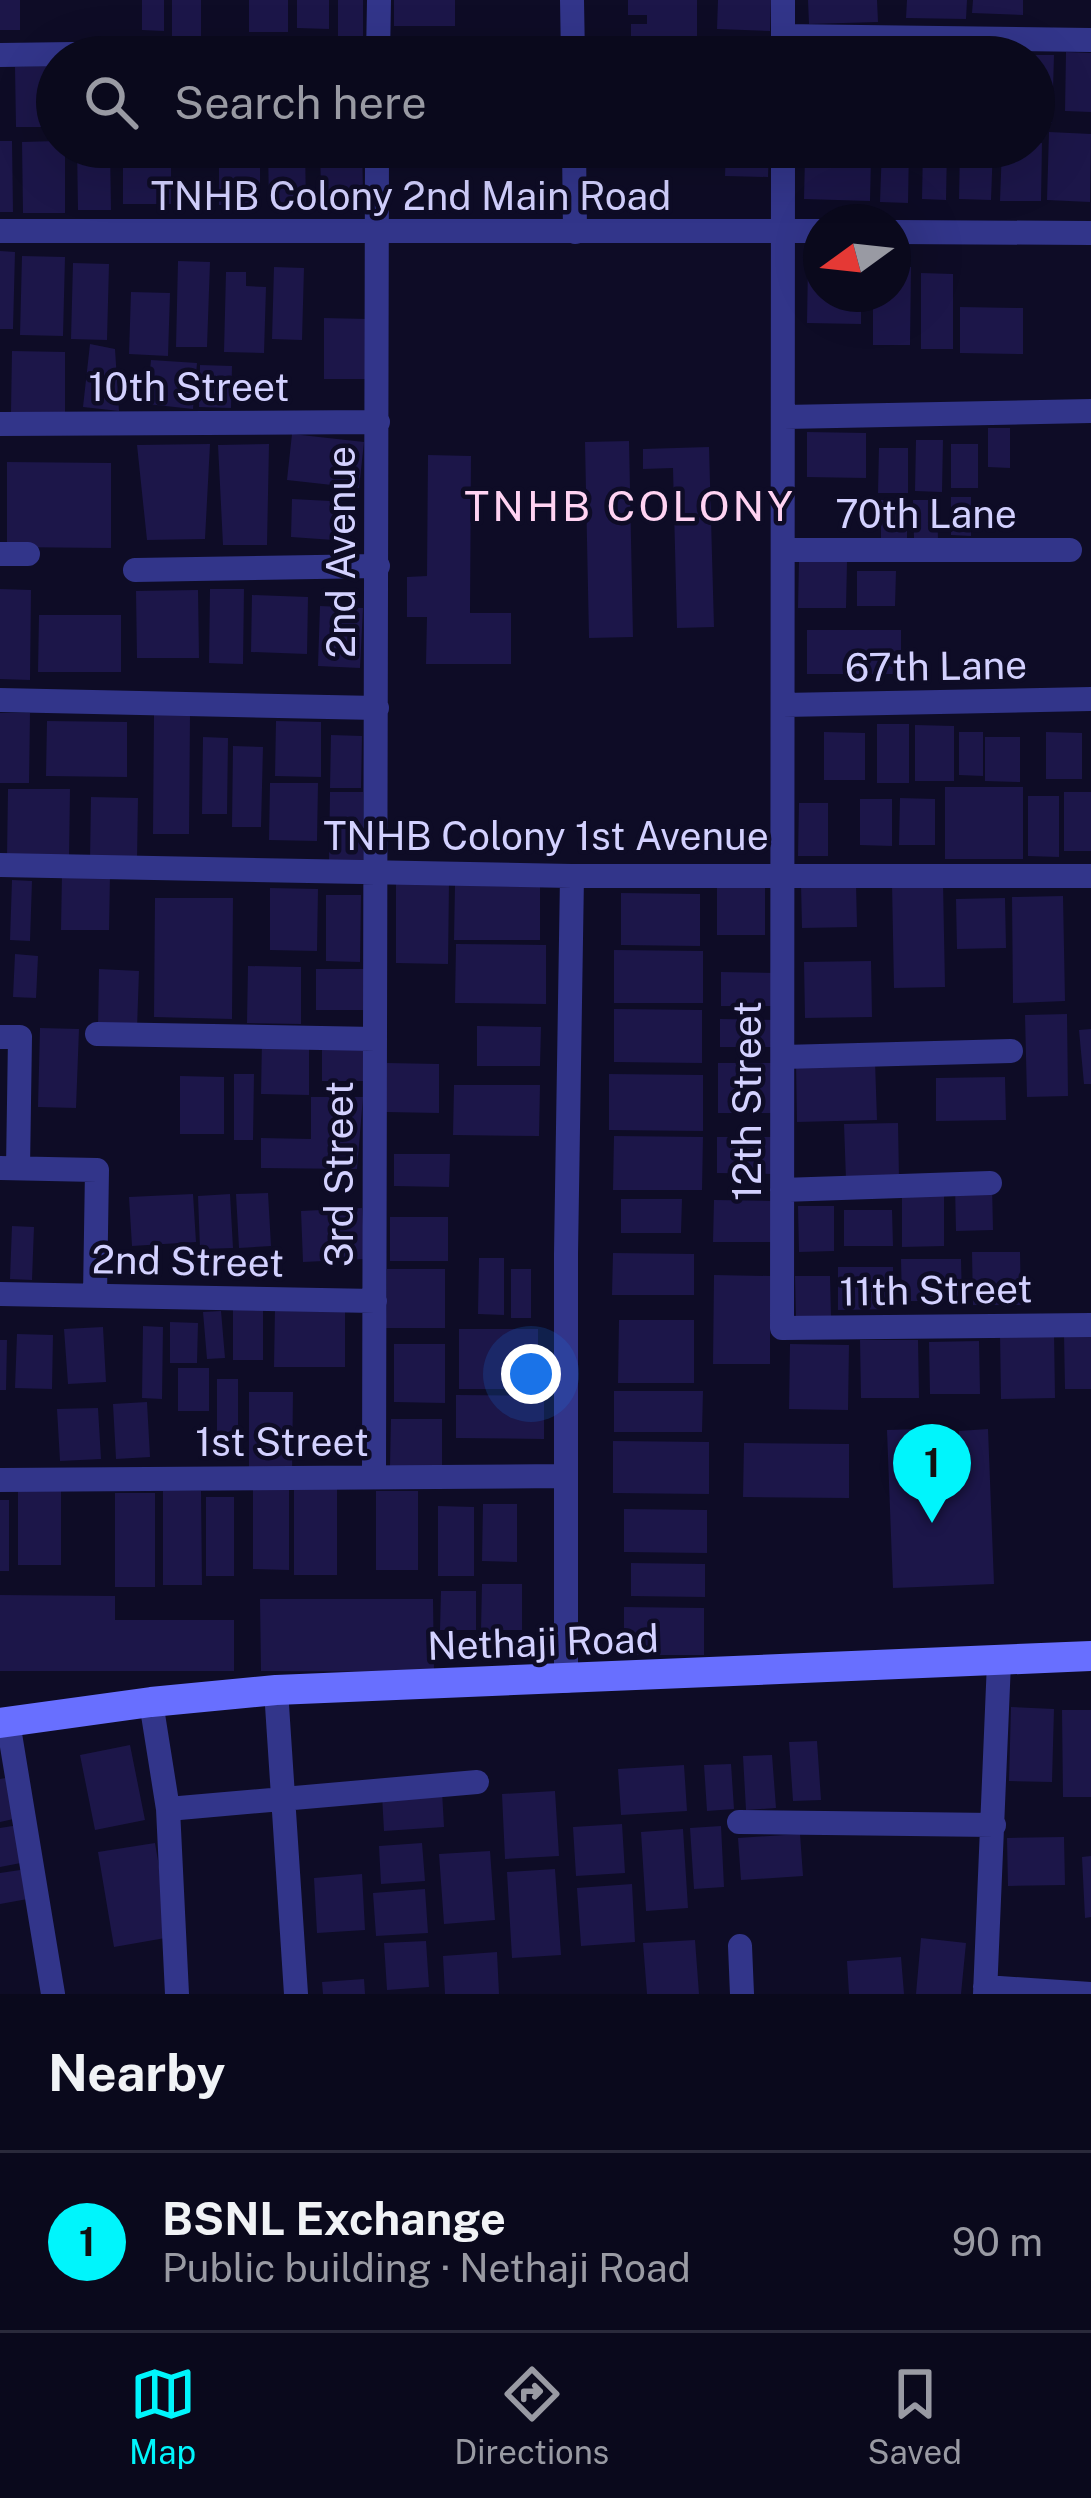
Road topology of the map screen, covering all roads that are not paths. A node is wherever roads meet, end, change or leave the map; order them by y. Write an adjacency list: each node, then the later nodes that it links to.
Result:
1 (379, 0): 4 (street)
2 (572, 0): 5 (street)
3 (783, 0): 6 (street)
4 (378, 36)
5 (573, 36)
6 (783, 36)
7 (1091, 40): 8 (street)
8 (1055, 41)
9 (0, 55): 10 (street)
10 (36, 55)
11 (377, 168): 19 (street, 2nd Avenue)
12 (574, 168): 17 (street)
13 (783, 168): 15 (street, 12th Street)
14 (0, 231): 19 (street, TNHB Colony 2nd Main Road)
15 (784, 231): 16 (street, TNHB Colony 2nd Main Road); 17 (street, TNHB Colony 2nd Main Road); 22 (street, 12th Street)
16 (803, 231)
17 (575, 232): 19 (street, TNHB Colony 2nd Main Road)
18 (911, 232): 20 (street)
19 (376, 233): 23 (street, 2nd Avenue)
20 (1091, 233)
21 (1091, 411): 22 (street)
22 (784, 417): 25 (street, 12th Street)
23 (378, 422): 24 (street, 10th Street); 29 (street, 2nd Avenue)
24 (0, 424)
25 (783, 550): 26 (street, 70th Lane); 33 (street, 12th Street)
26 (1070, 550)
27 (0, 554): 28 (street)
28 (28, 554)
29 (378, 566): 30 (street); 34 (street, 2nd Avenue)
30 (135, 570)
31 (1091, 699): 33 (street, 67th Lane)
32 (0, 700): 34 (street)
33 (783, 705): 37 (street, 12th Street)
34 (377, 708): 36 (street, 2nd Avenue)
35 (0, 865): 36 (street, TNHB Colony 1st Avenue)
36 (378, 871): 38 (street, TNHB Colony 1st Avenue); 42 (street, 3rd Street)
37 (784, 874): 38 (street, TNHB Colony 1st Avenue); 39 (street, TNHB Colony 1st Avenue); 44 (street, 12th Street)
38 (572, 876): 53 (street)
39 (1091, 876)
40 (97, 1034): 42 (street)
41 (0, 1037): 45 (street)
42 (376, 1039): 50 (street, 3rd Street)
43 (1011, 1051): 44 (street)
44 (783, 1058): 47 (street, 12th Street)
45 (9, 1168): 49 (street)
46 (990, 1183): 47 (street)
47 (782, 1190): 52 (street, 12th Street)
48 (0, 1294): 49 (street, 2nd Street)
49 (95, 1295): 50 (street, 2nd Street)
50 (375, 1300): 54 (street, 3rd Street)
51 (1091, 1325): 52 (street, 11th Street)
52 (782, 1328)
53 (564, 1476): 54 (street, 1st Street); 58 (street)
54 (374, 1478): 55 (street, 1st Street)
55 (0, 1480)
56 (1091, 1656): 57 (street, Nethaji Road)
57 (999, 1662): 58 (street, Nethaji Road); 66 (street)
58 (566, 1681): 59 (street, Nethaji Road)
59 (276, 1690): 60 (street, Nethaji Road); 63 (street)
60 (151, 1702): 61 (street, Nethaji Road); 64 (street)
61 (4, 1722): 69 (street)
62 (477, 1782): 63 (street)
63 (283, 1796): 64 (street); 71 (street)
64 (168, 1808): 70 (street)
65 (739, 1822): 66 (street)
66 (994, 1825): 68 (street)
67 (740, 1946): 72 (street)
68 (985, 1990): 73 (street)
69 (53, 1994)
70 (177, 1994)
71 (296, 1994)
72 (742, 1994)
73 (1091, 1994)

